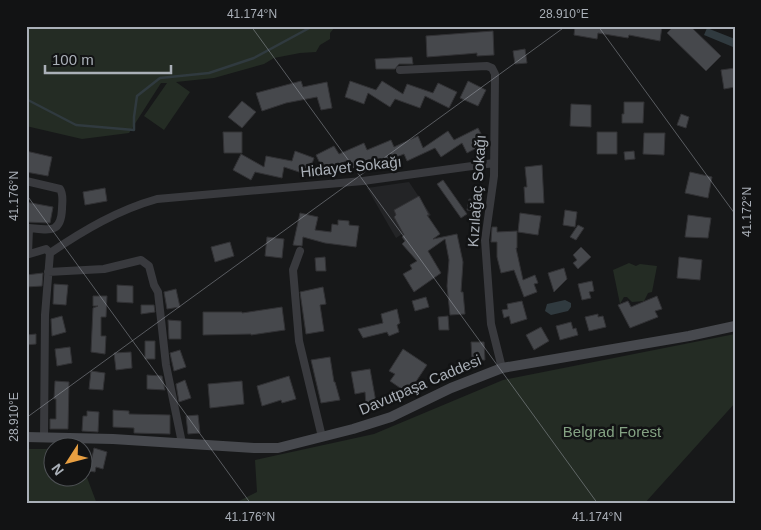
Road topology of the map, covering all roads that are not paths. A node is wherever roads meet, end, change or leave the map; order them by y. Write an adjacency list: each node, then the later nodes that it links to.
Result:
1 (400, 70): 2 (street, Kızılağaç Sokağı)
2 (494, 163): 6 (street, Hidayet Sokağı); 10 (street, Kızılağaç Sokağı)
3 (26, 181): 4 (street)
4 (28, 228): 7 (street)
5 (300, 250): 13 (street)
6 (50, 253): 7 (street); 8 (street)
7 (27, 254)
8 (48, 272): 12 (street); 14 (street)
9 (735, 326): 10 (street, Davutpaşa Caddesi)
10 (502, 368): 13 (street, Davutpaşa Caddesi)
11 (26, 437): 12 (street, Davutpaşa Caddesi)
12 (44, 437): 14 (street, Davutpaşa Caddesi)
13 (322, 437): 14 (street, Davutpaşa Caddesi)
14 (182, 443)

